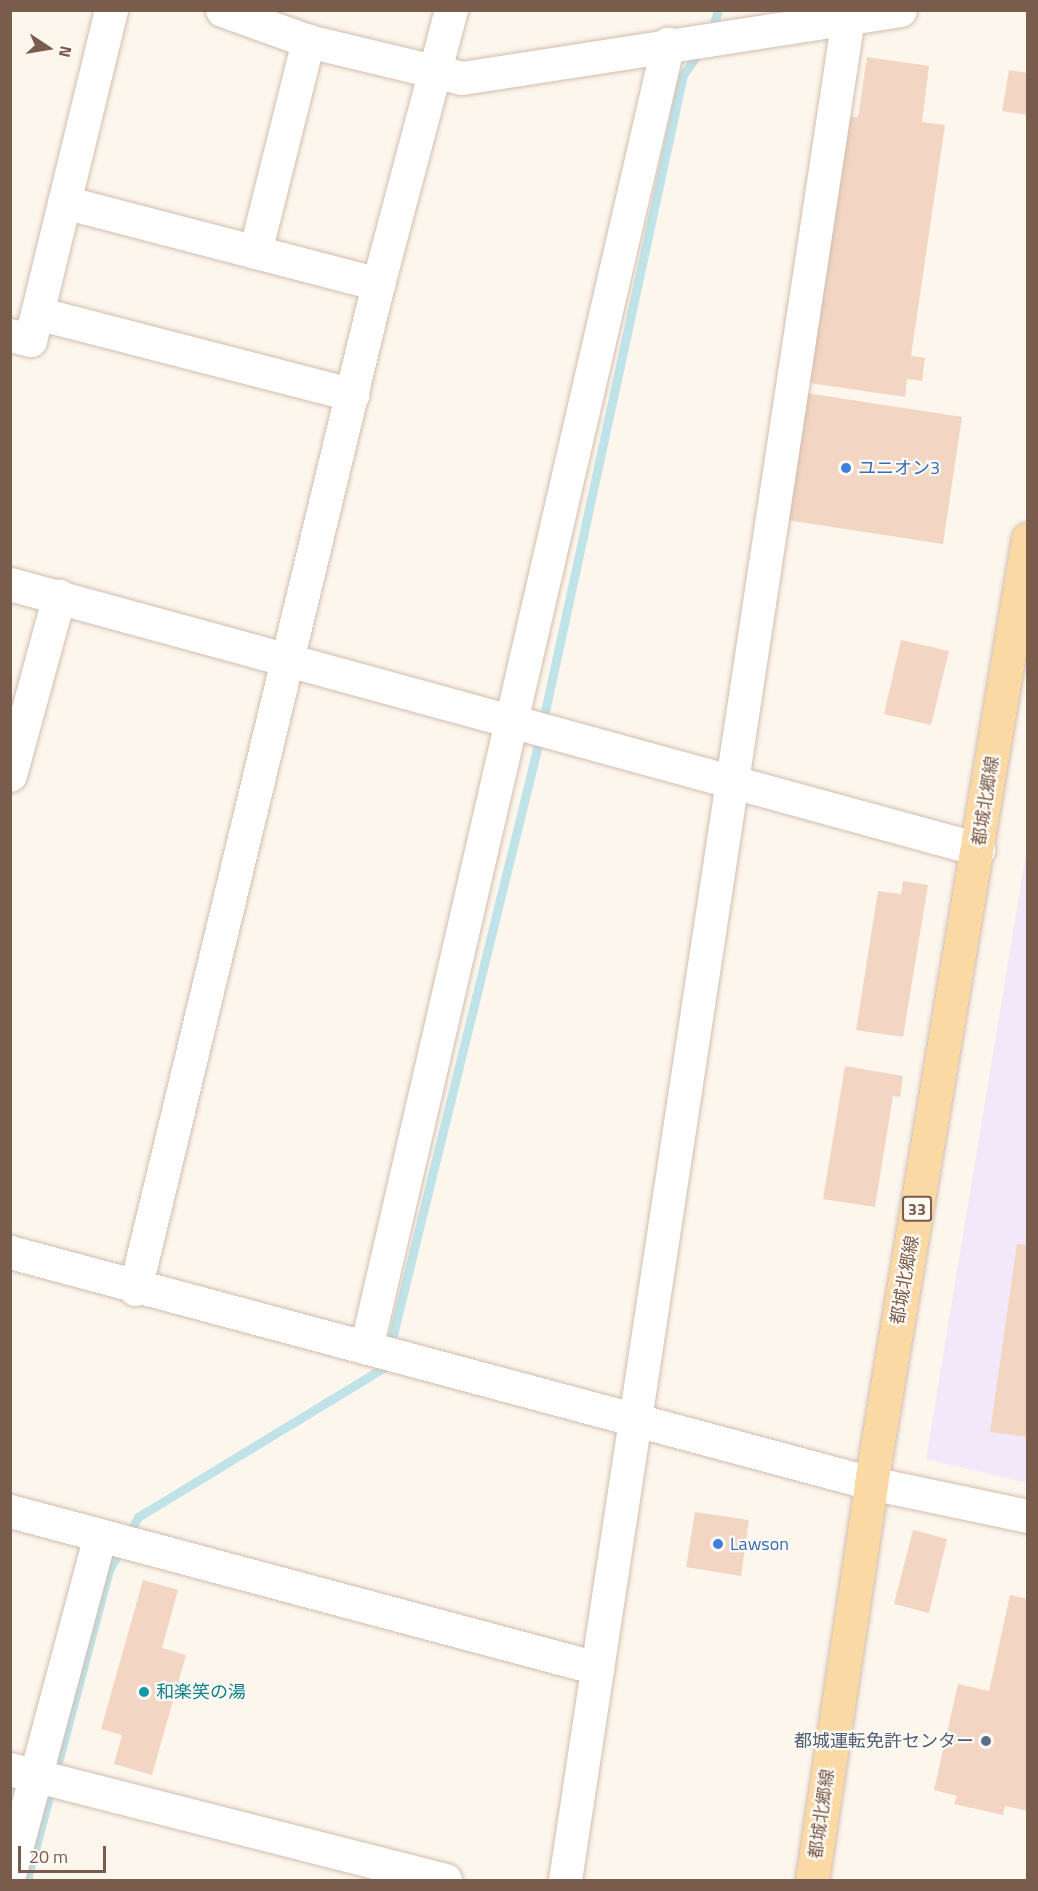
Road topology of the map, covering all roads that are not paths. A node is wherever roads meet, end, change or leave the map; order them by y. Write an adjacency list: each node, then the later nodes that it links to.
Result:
1 (111, 10): 9 (street)
2 (222, 10): 6 (street)
3 (451, 10): 8 (street)
4 (900, 10): 5 (street)
5 (848, 17): 7 (street); 21 (street)
6 (308, 41): 8 (street); 10 (street)
7 (668, 43): 8 (street); 19 (street)
8 (431, 74): 11 (street)
9 (64, 202): 10 (street); 12 (street)
10 (255, 252): 11 (street)
11 (378, 284): 14 (street)
12 (37, 314): 13 (street); 14 (street)
13 (10, 335)
14 (353, 395): 18 (street)
15 (1028, 539): 22 (main road, 都城北郷線 / 33)
16 (10, 584): 17 (street)
17 (59, 596): 18 (street); 20 (street)
18 (290, 663): 19 (street); 24 (street)
19 (511, 720): 21 (street); 25 (street)
20 (10, 775)
21 (733, 779): 22 (street); 26 (street)
22 (978, 849): 27 (main road, 都城北郷線 / 33)
23 (10, 1252): 24 (street)
24 (135, 1288): 25 (street)
25 (366, 1348): 26 (street)
26 (633, 1417): 27 (street); 31 (street)
27 (871, 1483): 29 (street); 36 (main road, 都城北郷線 / 33)
28 (10, 1511): 30 (street)
29 (1028, 1516)
30 (100, 1535): 31 (street); 32 (street)
31 (597, 1668): 35 (street)
32 (24, 1772): 33 (street); 34 (street)
33 (10, 1871)
34 (445, 1881)
35 (565, 1881)
36 (812, 1881)

